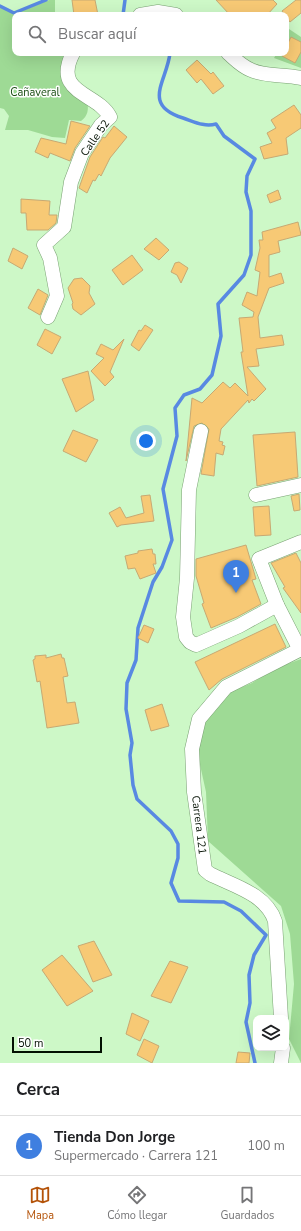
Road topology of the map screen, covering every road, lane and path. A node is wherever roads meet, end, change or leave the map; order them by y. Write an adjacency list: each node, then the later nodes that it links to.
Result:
1 (72, 56): 4 (street, Calle 52)
2 (231, 56): 3 (street)
3 (301, 78)
4 (48, 318)
5 (201, 431): 9 (street)
6 (301, 485): 7 (street)
7 (256, 496)
8 (301, 542): 9 (street)
9 (277, 605): 10 (street)
10 (301, 649): 11 (street, Carrera 121)
11 (281, 1015)
12 (283, 1051): 13 (street)
13 (281, 1063)

